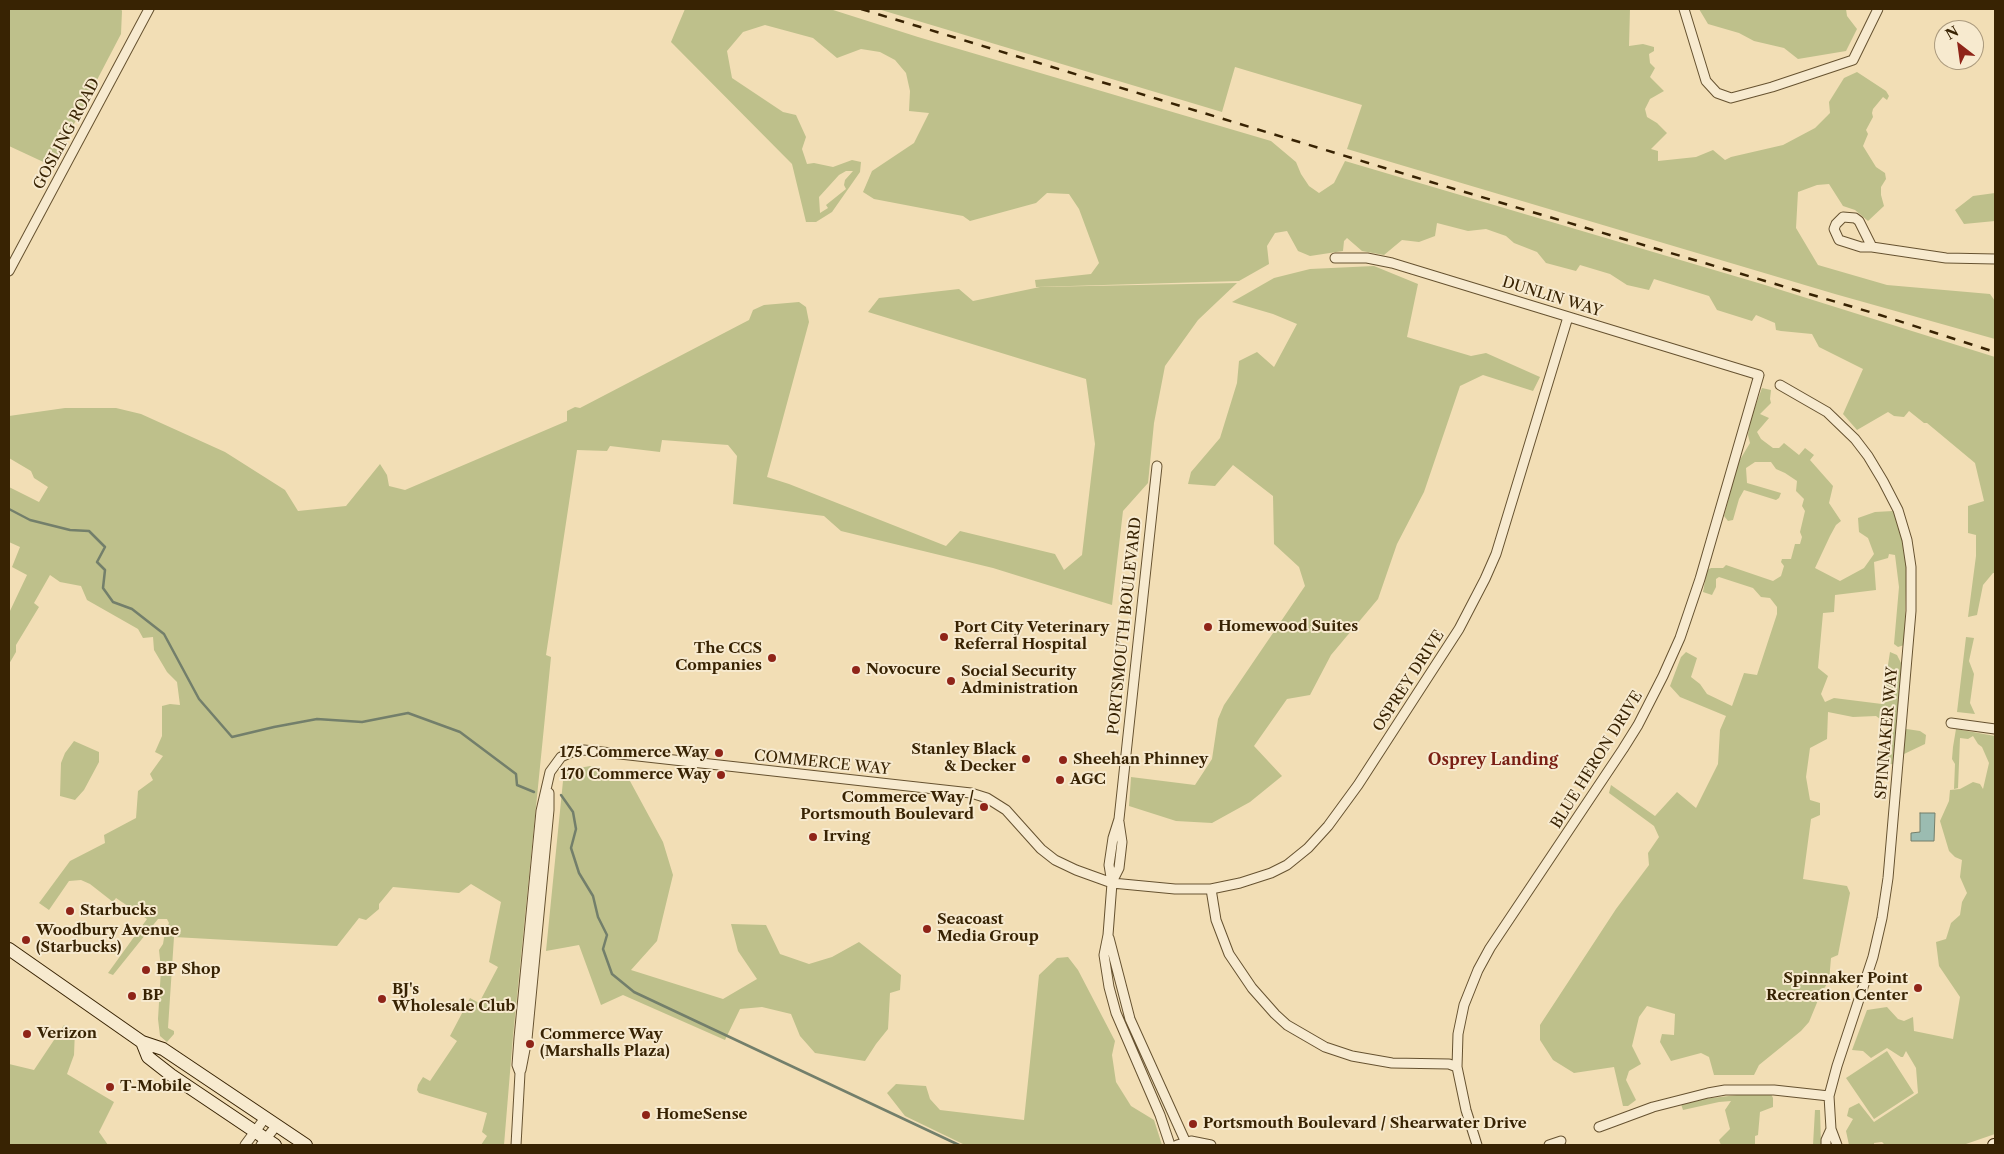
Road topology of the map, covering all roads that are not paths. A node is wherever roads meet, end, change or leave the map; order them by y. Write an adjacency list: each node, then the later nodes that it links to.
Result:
1 (149, 9): 7 (street, GOSLING ROAD)
2 (1684, 9): 3 (street)
3 (1878, 9)
4 (1872, 247): 6 (street)
5 (1335, 258): 8 (street, DUNLIN WAY)
6 (1995, 259)
7 (9, 271)
8 (1568, 317): 9 (street, DUNLIN WAY); 15 (street, OSPREY DRIVE)
9 (1760, 375): 19 (street, BLUE HERON DRIVE)
10 (1780, 385): 20 (street, SPINNAKER WAY)
11 (1156, 466): 14 (street, PORTSMOUTH BOULEVARD)
12 (1951, 723): 13 (street)
13 (1995, 729)
14 (1112, 882): 15 (street, OSPREY DRIVE); 16 (street, PORTSMOUTH BOULEVARD); 31 (street, COMMERCE WAY)
15 (1211, 888): 19 (street)
16 (1108, 935): 28 (street, PORTSMOUTH BOULEVARD); 32 (street, PORTSMOUTH BOULEVARD)
17 (9, 949): 18 (main road)
18 (142, 1042): 21 (main road); 25 (main road)
19 (1457, 1066): 34 (street, BLUE HERON DRIVE)
20 (1829, 1096): 23 (street); 24 (street, SPINNAKER WAY)
21 (265, 1118): 22 (main road); 25 (street)
22 (276, 1126): 27 (street); 30 (main road)
23 (1599, 1127)
24 (1831, 1129): 36 (street, SPINNAKER WAY); 37 (street, SPINNAKER WAY)
25 (254, 1132): 27 (main road); 29 (street)
26 (1561, 1141): 35 (street)
27 (267, 1143)
28 (1183, 1144): 33 (street)
29 (245, 1145)
30 (306, 1145)
31 (516, 1145)
32 (1170, 1145)
33 (1211, 1145)
34 (1477, 1145)
35 (1550, 1145)
36 (1826, 1145)
37 (1837, 1145)

